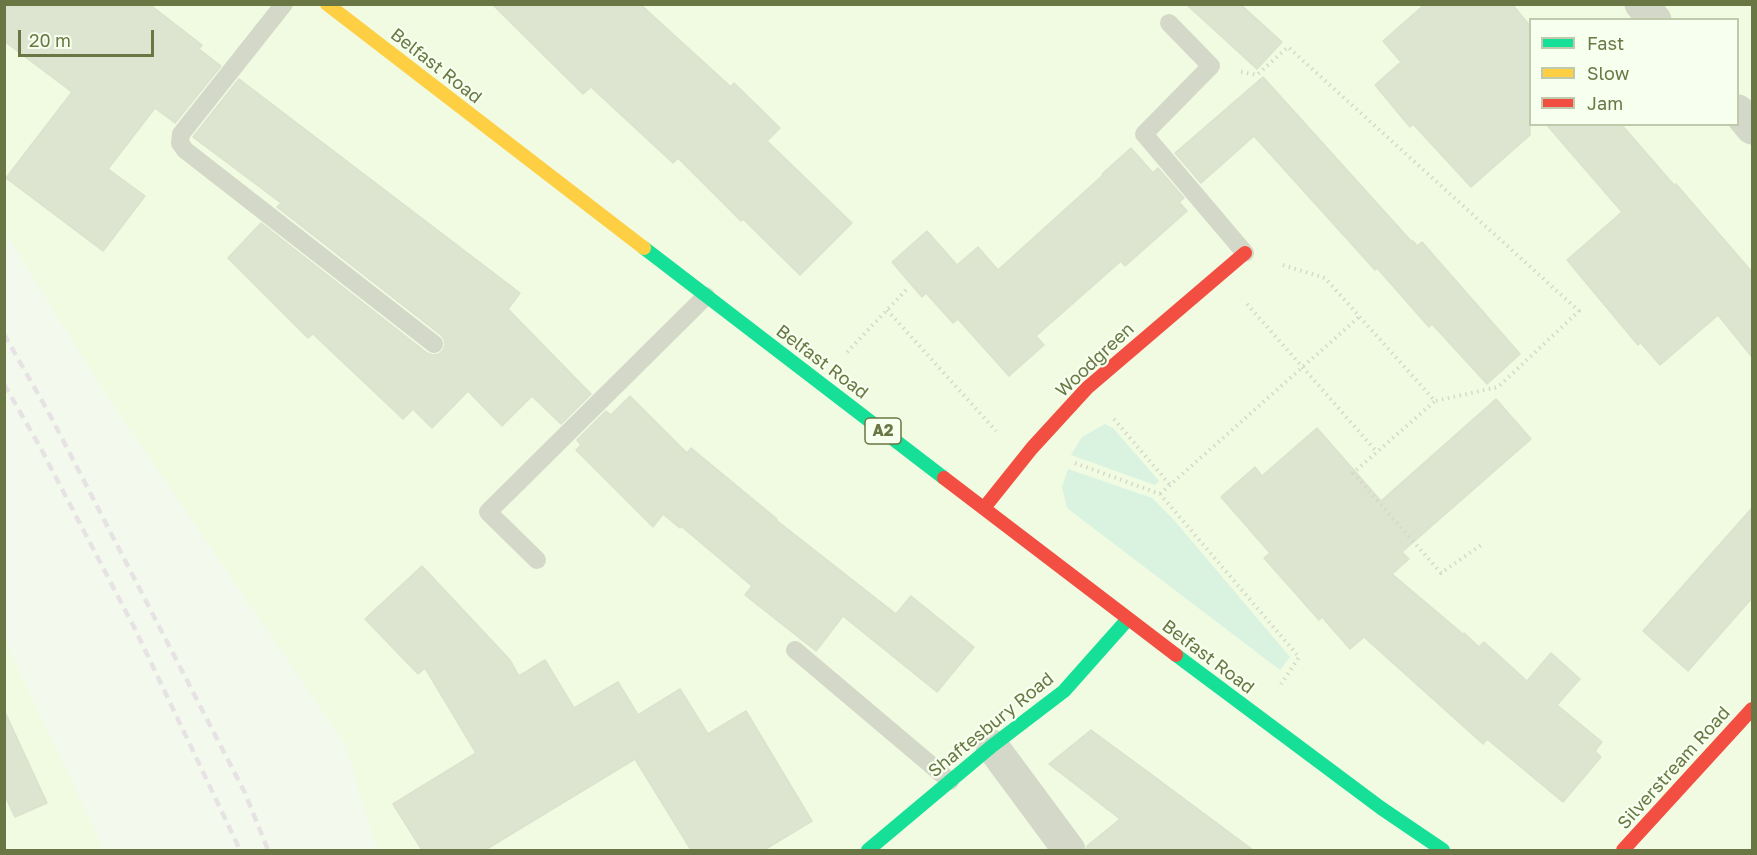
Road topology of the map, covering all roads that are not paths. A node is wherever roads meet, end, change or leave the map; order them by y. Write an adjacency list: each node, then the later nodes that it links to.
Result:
1 (284, 4): 10 (lane)
2 (327, 4): 9 (main road, Belfast Road / A2)
3 (1641, 4): 4 (street)
4 (1653, 18)
5 (1169, 23): 8 (lane)
6 (1739, 113): 7 (street)
7 (1752, 128)
8 (1245, 253): 11 (main road, Woodgreen)
9 (705, 296): 11 (main road, Belfast Road / A2); 12 (lane)
10 (434, 344)
11 (984, 508): 13 (main road, Belfast Road / A2)
12 (537, 560)
13 (1128, 619): 16 (main road, Shaftesbury Road); 20 (main road, Belfast Road / A2)
14 (795, 650): 17 (lane)
15 (1752, 709): 21 (main road, Silverstream Road)
16 (992, 746): 17 (main road, Shaftesbury Road); 19 (street)
17 (950, 782): 18 (main road, Shaftesbury Road)
18 (868, 850)
19 (1069, 850)
20 (1443, 850)
21 (1623, 850)

